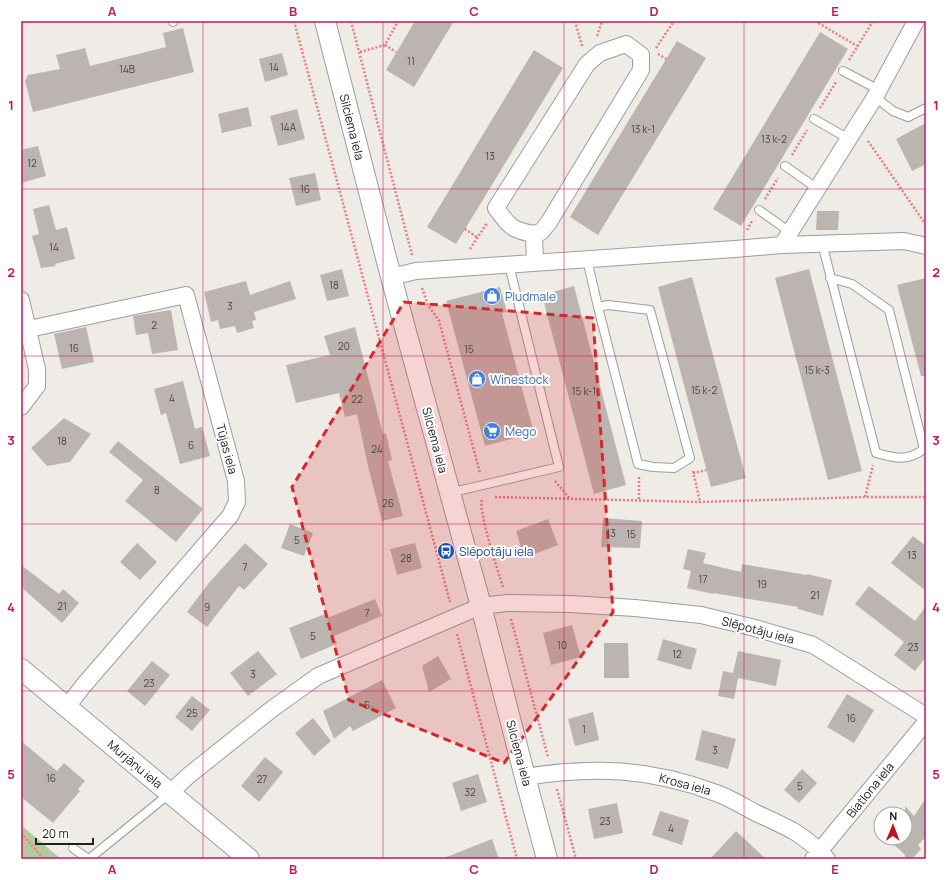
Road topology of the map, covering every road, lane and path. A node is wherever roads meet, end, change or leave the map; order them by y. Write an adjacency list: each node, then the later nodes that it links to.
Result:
1 (294, 21): 56 (path)
2 (325, 21): 34 (street, Silciema iela)
3 (351, 21): 10 (path)
4 (398, 21): 8 (path)
5 (815, 21): 9 (path)
6 (873, 21): 9 (path)
7 (916, 21): 13 (street)
8 (385, 45): 10 (path); 11 (path)
9 (858, 46): 12 (path)
10 (360, 52): 33 (path)
11 (396, 52)
12 (843, 71): 13 (lane); 15 (path)
13 (877, 94): 14 (lane); 16 (street)
14 (926, 108)
15 (814, 118): 16 (lane); 17 (path)
16 (853, 133): 18 (street); 21 (path)
17 (785, 166): 18 (lane); 20 (path)
18 (818, 189): 25 (street)
19 (496, 208): 23 (street); 23 (street); 24 (path)
20 (759, 210): 25 (lane); 28 (path)
21 (926, 225)
22 (465, 229): 24 (path)
23 (534, 234): 30 (street)
24 (478, 238): 32 (path)
25 (786, 238): 26 (street); 28 (street)
26 (822, 243): 27 (street); 35 (lane)
27 (926, 246)
28 (735, 249): 29 (street)
29 (587, 259): 30 (street); 37 (lane)
30 (535, 263): 31 (street)
31 (509, 265): 32 (street); 43 (lane)
32 (458, 268): 33 (street)
33 (416, 271): 34 (street); 46 (path)
34 (391, 277): 47 (street, Silciema iela)
35 (830, 278): 40 (lane); 40 (lane)
36 (21, 300): 38 (street)
37 (598, 307): 41 (lane); 42 (lane)
38 (29, 329): 39 (street); 58 (street, Tūjas iela)
39 (21, 407)
40 (876, 453): 49 (path)
41 (690, 458): 42 (lane); 45 (path)
42 (638, 464): 52 (path)
43 (547, 470): 46 (lane); 51 (path)
44 (706, 470): 45 (path)
45 (693, 473): 53 (path)
46 (483, 484): 47 (lane); 48 (path)
47 (450, 493): 55 (street, Silciema iela)
48 (483, 497): 51 (path); 54 (path)
49 (865, 497): 50 (path); 53 (path)
50 (926, 497)
51 (570, 499): 52 (path)
52 (639, 501): 53 (path)
53 (700, 502)
54 (507, 604): 55 (street, Slēpotāju iela); 59 (street, Slēpotāju iela); 61 (path)
55 (481, 606): 56 (street, Slēpotāju iela); 62 (street, Silciema iela)
56 (454, 617): 63 (street, Slēpotāju iela); 70 (path)
57 (21, 669): 58 (street, Murjāņu iela)
58 (67, 707): 63 (street, Murjāņu iela)
59 (926, 716)
60 (926, 722): 66 (street, Biatlona iela)
61 (553, 772): 62 (street, Krosa iela); 66 (street, Krosa iela); 72 (path)
62 (525, 777): 71 (street, Silciema iela)
63 (170, 793): 68 (lane); 69 (street, Murjāņu iela)
64 (21, 833): 67 (path)
65 (73, 848): 68 (lane)
66 (820, 856)
67 (44, 859)
68 (89, 859)
69 (249, 859)
70 (517, 859)
71 (547, 859)
72 (576, 859)

